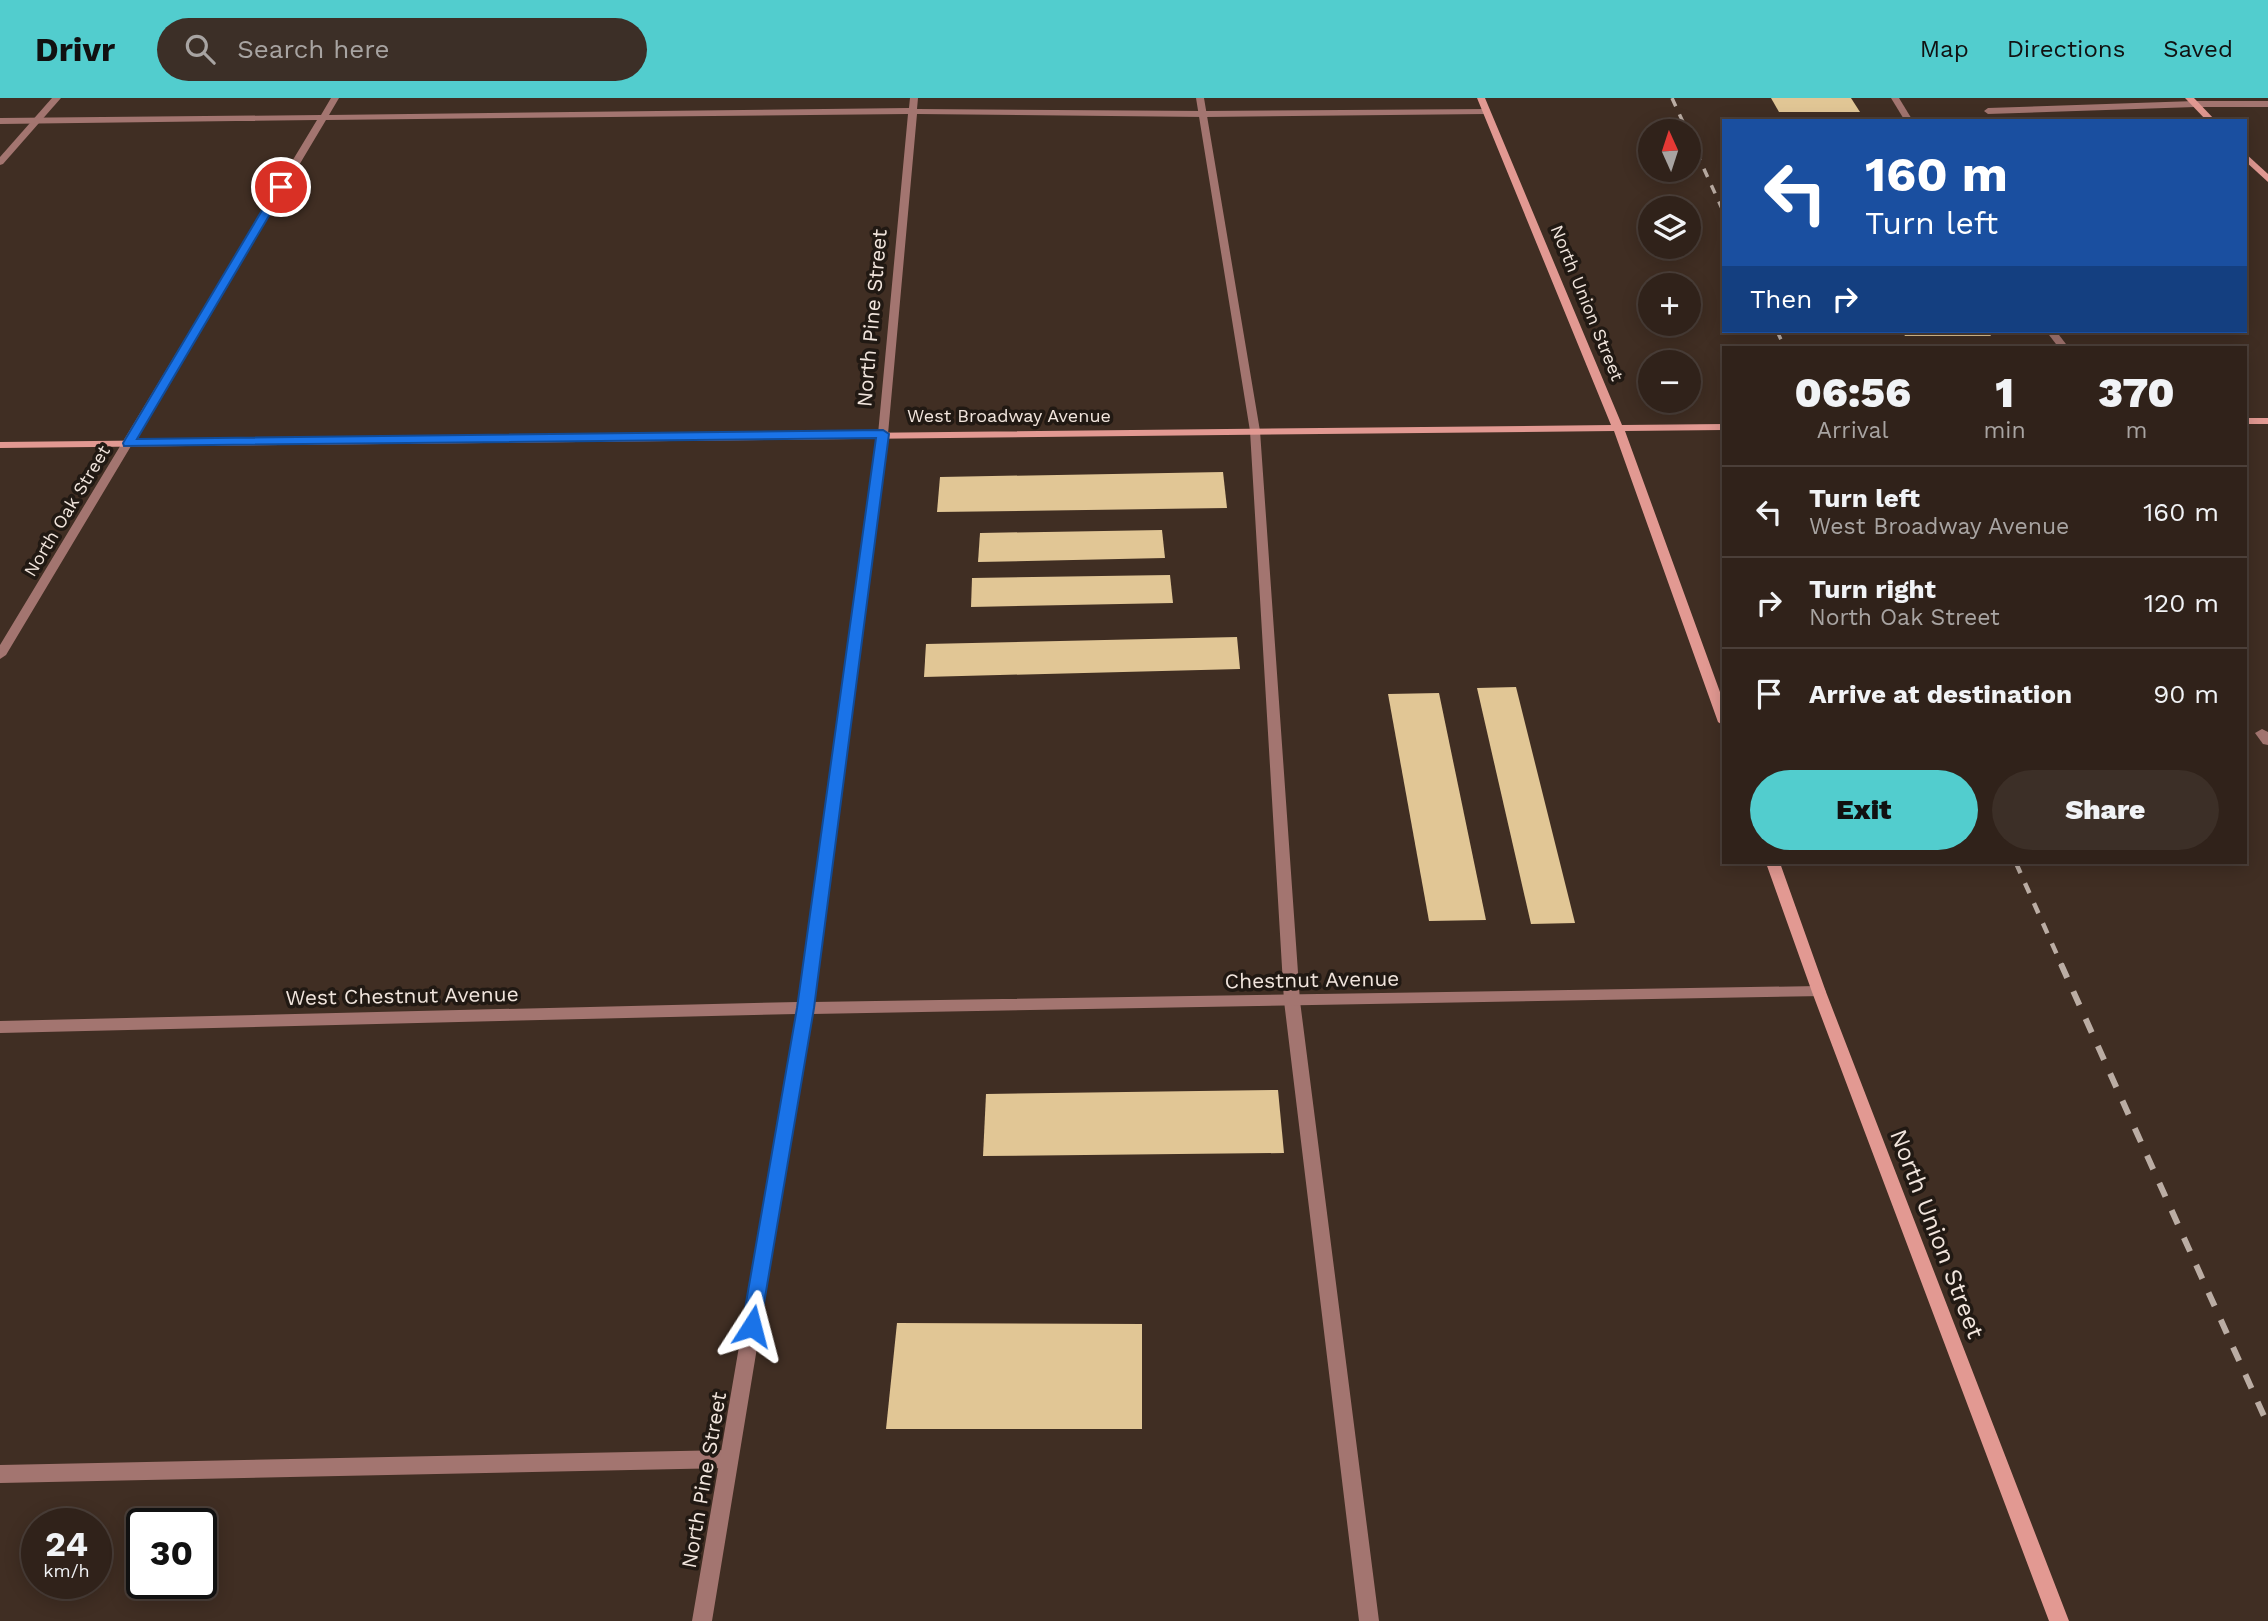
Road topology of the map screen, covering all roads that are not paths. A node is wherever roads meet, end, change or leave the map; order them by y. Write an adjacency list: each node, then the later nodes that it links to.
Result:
1 (57, 98): 16 (street)
2 (335, 98): 12 (street, North Oak Street)
3 (1200, 98): 11 (street)
4 (1481, 98): 9 (street, North Union Street)
5 (1895, 98): 13 (street)
6 (2192, 101): 8 (street); 10 (street); 14 (street)
7 (913, 104): 11 (street); 12 (street); 25 (street, North Pine Street)
8 (2268, 104)
9 (1486, 111): 11 (street); 23 (street, North Union Street)
10 (1988, 111)
11 (1205, 114): 24 (street)
12 (322, 117): 16 (street); 26 (street, North Oak Street)
13 (1908, 119)
14 (2209, 119)
15 (0, 121): 16 (street)
16 (36, 121): 18 (street)
17 (2247, 158): 19 (street)
18 (0, 162)
19 (2268, 179)
20 (2247, 421): 21 (street)
21 (2268, 421)
22 (1722, 427): 23 (street, West Broadway Avenue)
23 (1618, 428): 24 (street, West Broadway Avenue); 29 (street, North Union Street)
24 (1255, 431): 25 (street, West Broadway Avenue); 32 (street)
25 (883, 434): 26 (street, West Broadway Avenue); 33 (street, North Pine Street)
26 (129, 443): 27 (street, West Broadway Avenue); 28 (street, North Oak Street)
27 (0, 446)
28 (0, 654)
29 (1722, 716)
30 (1773, 864): 31 (street, North Union Street)
31 (1819, 992): 32 (street, Chestnut Avenue); 39 (street, North Union Street)
32 (1292, 1001): 33 (street, Chestnut Avenue); 38 (street)
33 (806, 1008): 34 (street, West Chestnut Avenue); 35 (street, North Pine Street)
34 (0, 1027)
35 (729, 1459): 36 (street); 37 (street, North Pine Street)
36 (0, 1474)
37 (702, 1621)
38 (1369, 1621)
39 (2059, 1621)

